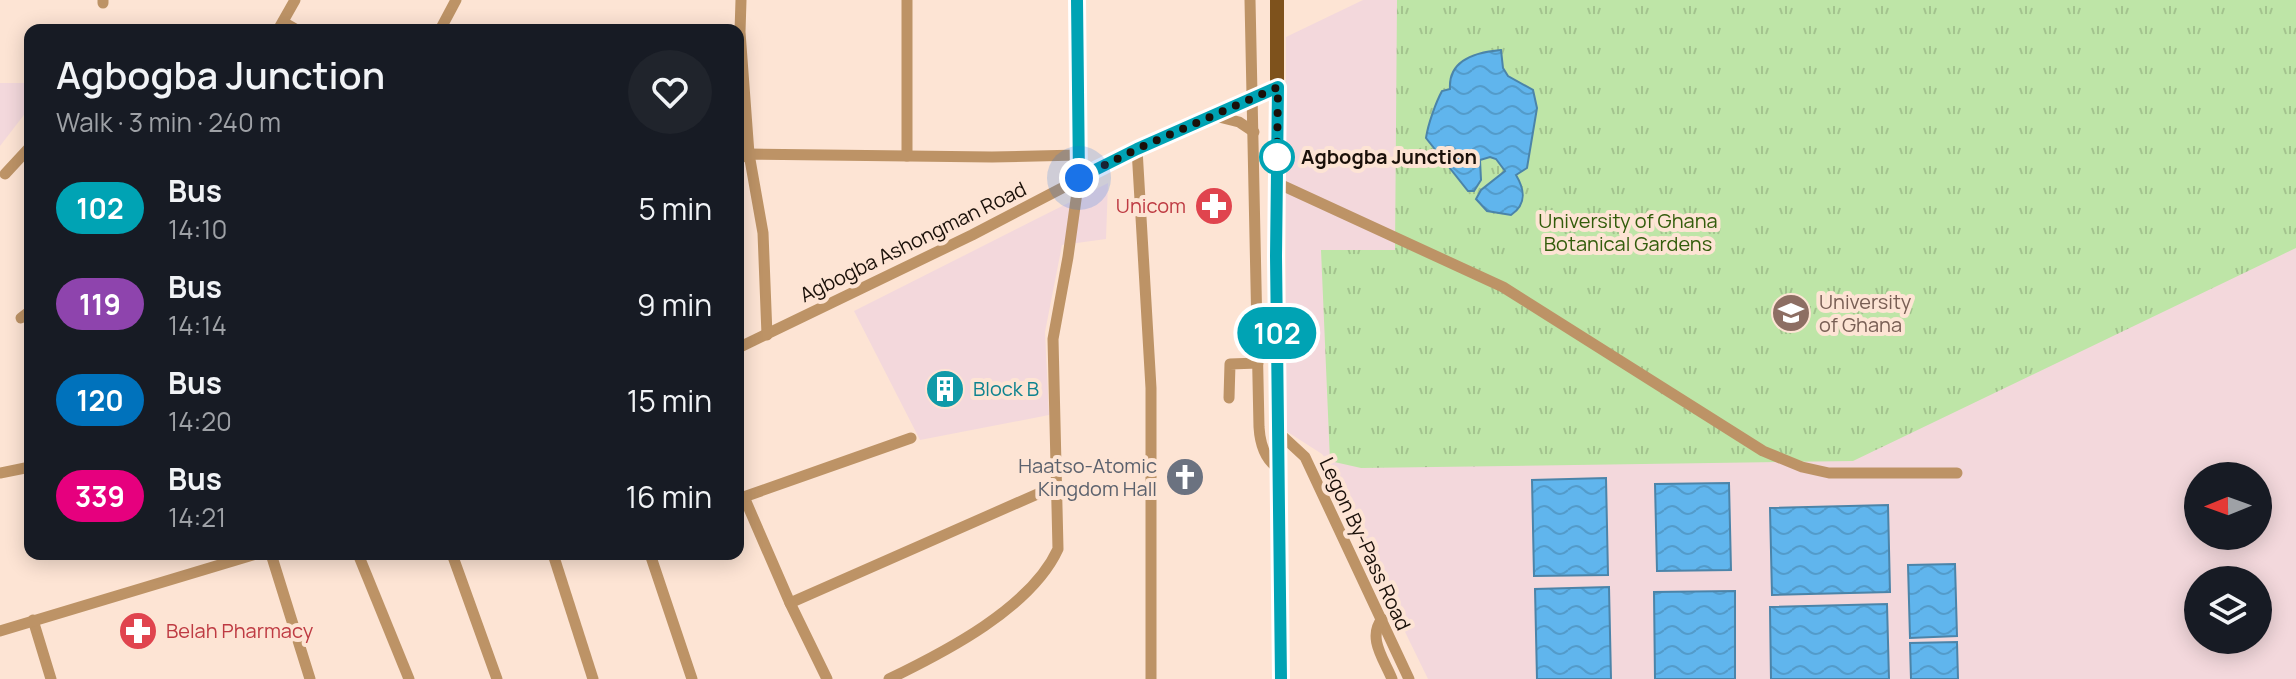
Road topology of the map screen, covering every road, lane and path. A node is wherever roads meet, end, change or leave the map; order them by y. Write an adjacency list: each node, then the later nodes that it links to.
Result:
1 (295, 0): 8 (street)
2 (456, 0): 9 (street)
3 (741, 0): 10 (street)
4 (907, 0): 19 (street)
5 (1077, 0): 17 (street)
6 (1250, 0): 12 (street)
7 (1277, 0): 11 (main road)
8 (281, 24)
9 (443, 24)
10 (740, 24)
11 (1278, 87): 12 (street, Agbogba Ashongman Road); 22 (main road)
12 (1254, 97): 13 (street, Agbogba Ashongman Road); 14 (street)
13 (1213, 115): 14 (street); 15 (street, Agbogba Ashongman Road)
14 (1254, 132): 25 (street)
15 (1137, 149): 21 (street, Agbogba Ashongman Road); 54 (street)
16 (24, 153): 20 (street)
17 (1078, 155): 19 (street); 21 (street)
18 (744, 156): 19 (street); 23 (street)
19 (907, 156)
20 (5, 174)
21 (1079, 178): 23 (street, Agbogba Ashongman Road); 33 (street)
22 (1277, 183): 27 (main road); 32 (street)
23 (767, 335): 24 (street, Agbogba Ashongman Road)
24 (744, 345)
25 (1258, 363): 26 (street); 30 (street)
26 (1229, 398)
27 (1278, 432): 30 (main road); 43 (street, Legon By-Pass Road)
28 (911, 438): 34 (street)
29 (24, 468): 31 (street)
30 (1278, 468): 55 (main road)
31 (0, 473)
32 (1957, 473)
33 (1058, 485): 42 (street); 53 (street)
34 (744, 497)
35 (744, 504): 42 (street)
36 (236, 560): 44 (street)
37 (273, 560): 47 (street)
38 (360, 560): 48 (street)
39 (454, 560): 49 (street)
40 (555, 560): 50 (street)
41 (652, 560): 51 (street)
42 (790, 603): 52 (street)
43 (1382, 619): 56 (street); 57 (street, Legon By-Pass Road)
44 (33, 620): 45 (street); 46 (street)
45 (0, 631)
46 (51, 679)
47 (310, 679)
48 (409, 679)
49 (497, 679)
50 (593, 679)
51 (692, 679)
52 (827, 679)
53 (889, 679)
54 (1151, 679)
55 (1282, 679)
56 (1392, 679)
57 (1409, 679)

